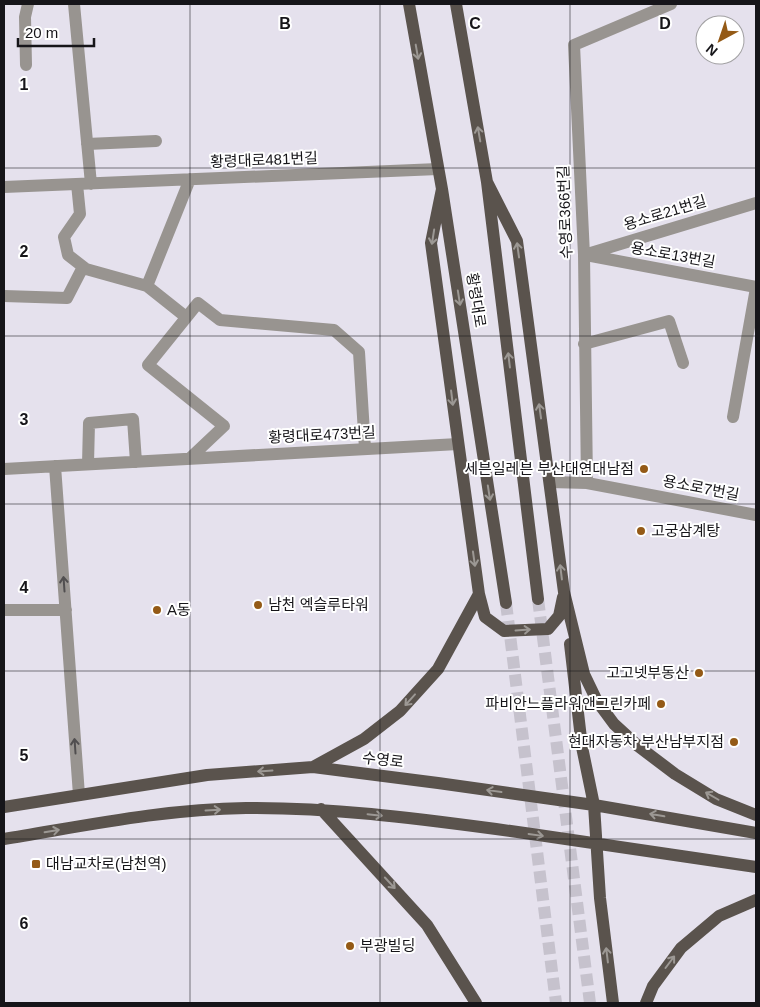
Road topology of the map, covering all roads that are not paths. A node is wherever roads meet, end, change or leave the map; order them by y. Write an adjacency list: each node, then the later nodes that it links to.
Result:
1 (28, 4): 6 (street)
2 (74, 4): 8 (street)
3 (409, 4): 9 (main road, 황령대로, one-way to 9)
4 (456, 4): 10 (main road, 황령대로, one-way to 4)
5 (671, 4): 17 (street, 수영로366번길)
6 (26, 65)
7 (156, 141): 8 (street)
8 (87, 144): 12 (street)
9 (438, 169): 13 (street, 황령대로481번길); 15 (main road, 황령대로)
10 (487, 182): 33 (main road, one-way to 10); 38 (main road, 황령대로, one-way to 10)
11 (77, 184): 12 (street, 황령대로481번길); 14 (street, 황령대로481번길); 18 (street)
12 (91, 184): 13 (street, 황령대로481번길)
13 (188, 185): 19 (street)
14 (4, 188)
15 (442, 189): 26 (main road, one-way to 26); 39 (main road, 황령대로, one-way to 39)
16 (756, 203): 17 (street, 용소로21번길)
17 (584, 255): 20 (street, 용소로13번길); 23 (street, 수영로366번길)
18 (83, 267): 19 (street); 21 (street)
19 (147, 286): 22 (street)
20 (756, 287): 25 (street)
21 (4, 296)
22 (186, 317): 27 (street); 28 (street)
23 (584, 344): 24 (street); 34 (street, 수영로366번길)
24 (683, 363)
25 (733, 417)
26 (458, 444): 27 (street, 황령대로473번길); 37 (main road, one-way to 37)
27 (365, 449): 28 (street, 황령대로473번길)
28 (189, 459): 29 (street, 황령대로473번길)
29 (136, 462): 30 (street, 황령대로473번길); 30 (street)
30 (88, 464): 31 (street, 황령대로473번길)
31 (55, 466): 32 (street, 황령대로473번길); 41 (street, one-way to 31)
32 (4, 469)
33 (550, 482): 34 (street, 용소로7번길); 36 (main road, one-way to 33)
34 (587, 483): 35 (street, 용소로7번길)
35 (756, 515)
36 (564, 592): 37 (main road, one-way to 36); 44 (main road); 47 (main road, one-way to 36)
37 (479, 594): 42 (main road, one-way to 42)
38 (538, 599)
39 (506, 603)
40 (4, 610): 41 (street)
41 (66, 610): 43 (street, one-way to 41)
42 (313, 767): 43 (main road, 수영로, one-way to 43); 44 (main road, 수영로, one-way to 42)
43 (79, 795): 45 (main road, 수영로)
44 (594, 805): 48 (main road, 수영로, one-way to 44); 50 (main road)
45 (4, 807)
46 (321, 809): 49 (main road, one-way to 46); 50 (main road, one-way to 50); 53 (main road, one-way to 53)
47 (756, 815)
48 (756, 833)
49 (4, 839)
50 (596, 843): 51 (main road); 54 (main road, one-way to 50)
51 (756, 867)
52 (756, 900): 55 (main road, one-way to 52)
53 (476, 1003)
54 (613, 1003)
55 (646, 1003)

